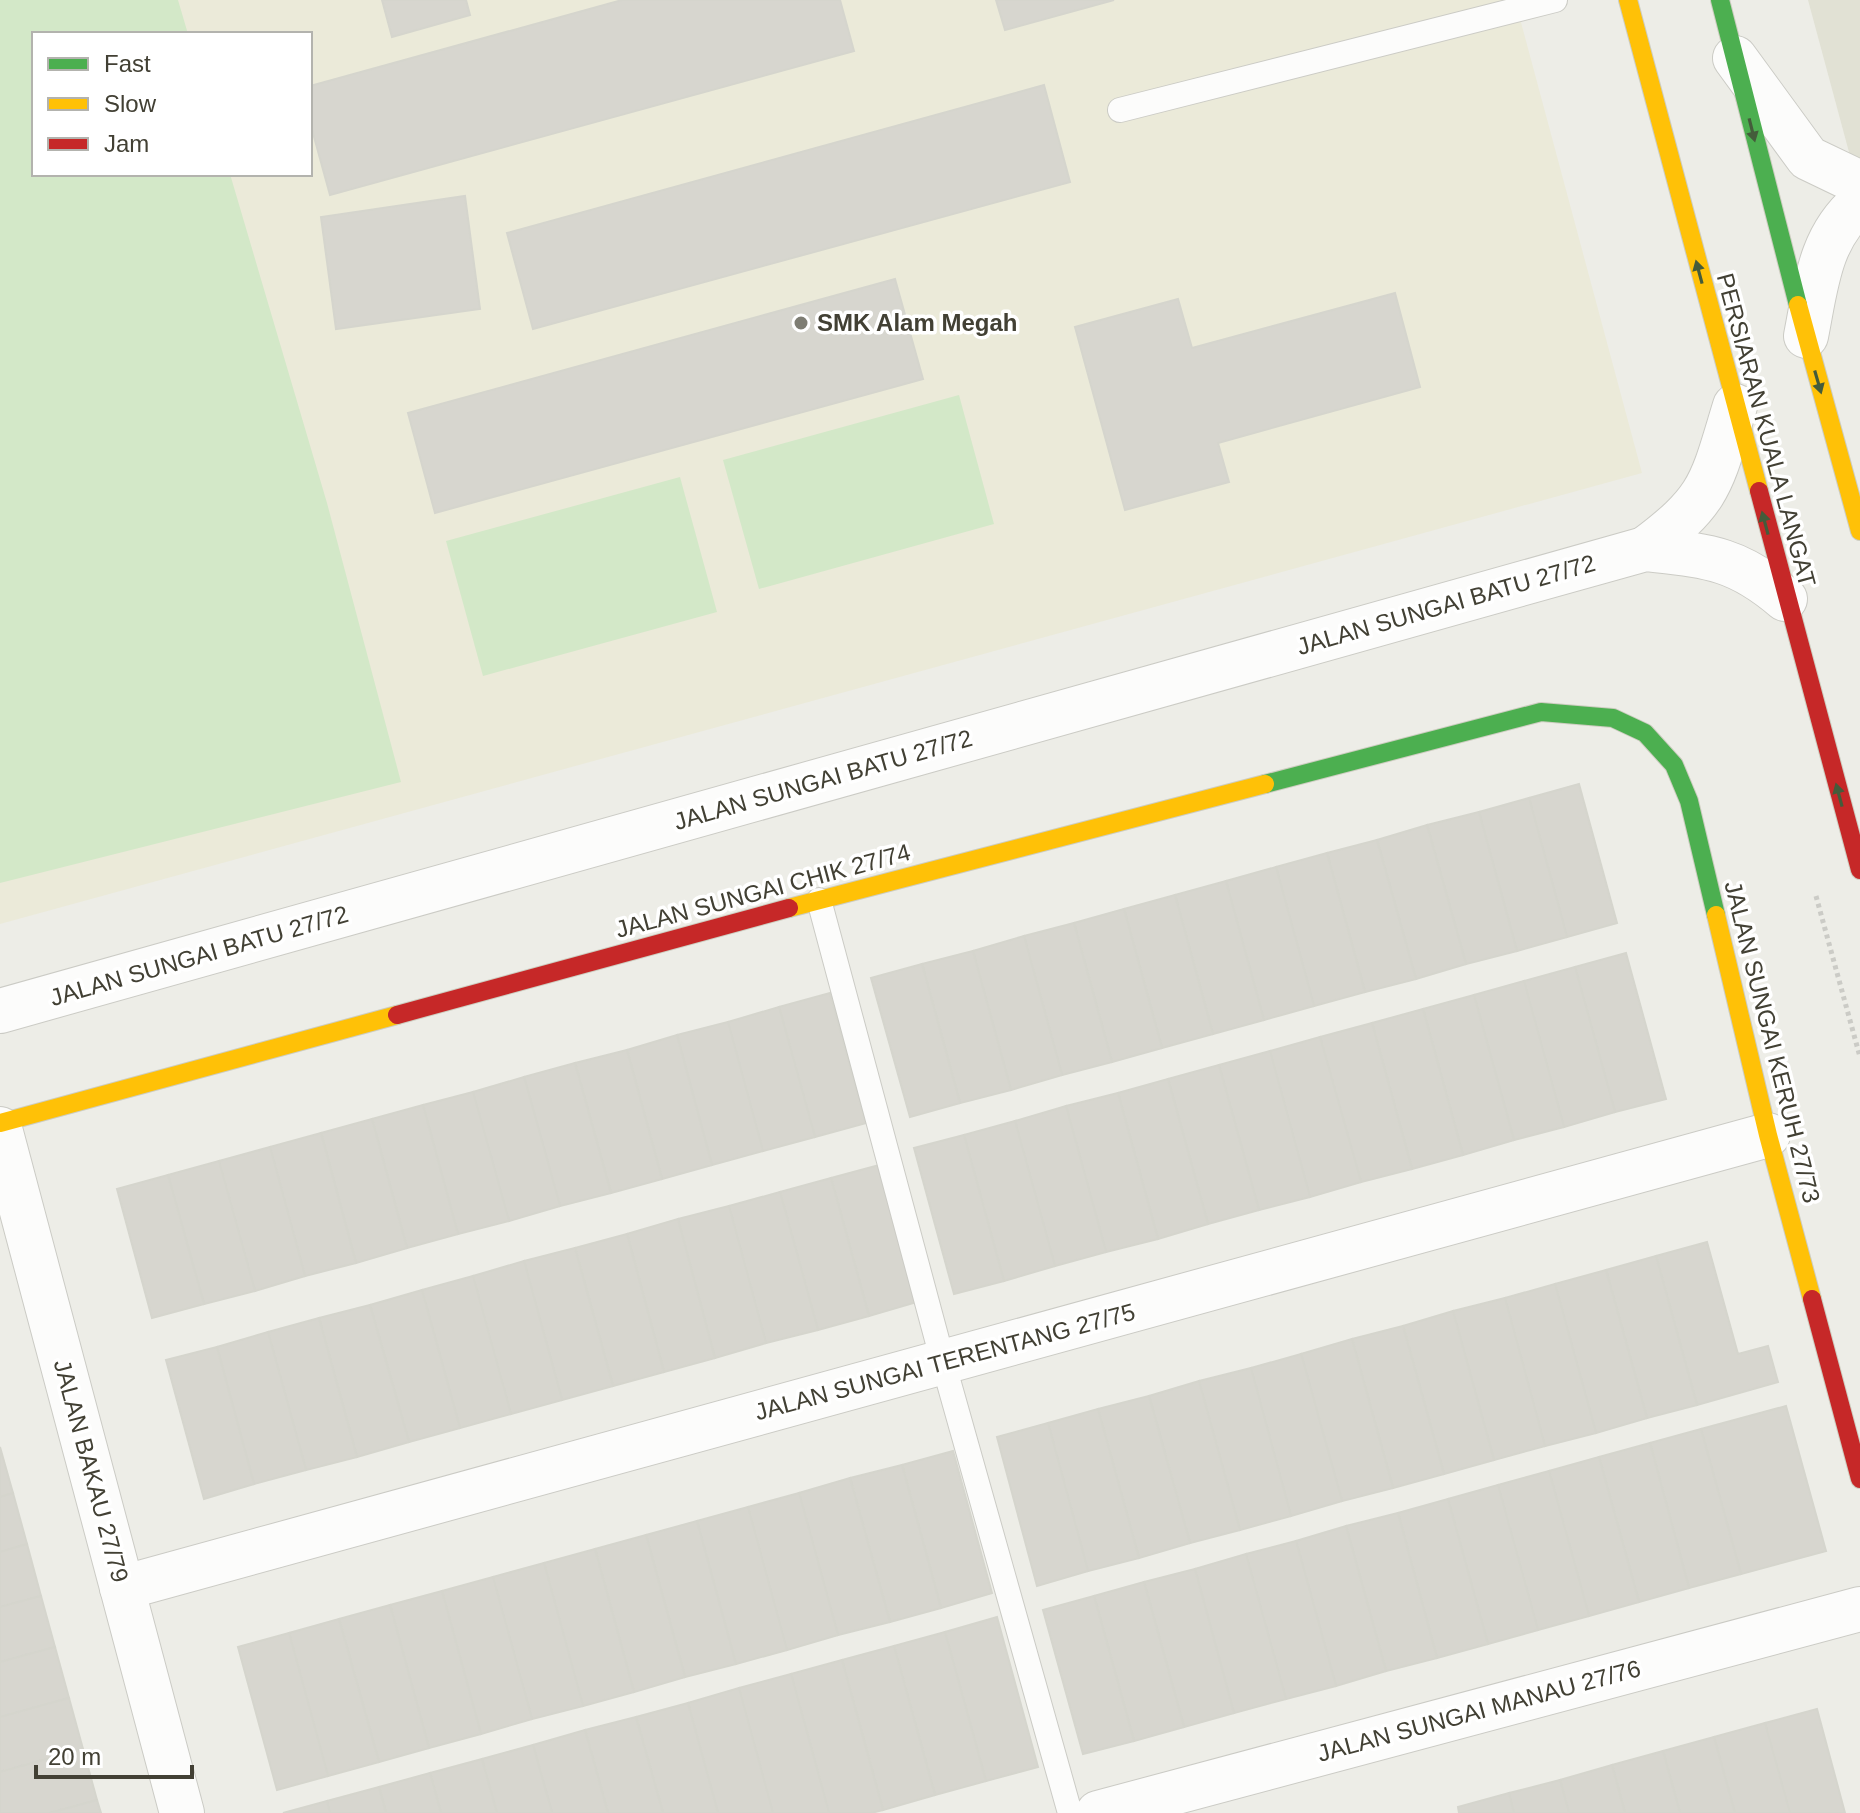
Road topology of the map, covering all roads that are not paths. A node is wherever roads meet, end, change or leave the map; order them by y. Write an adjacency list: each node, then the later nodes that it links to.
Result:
1 (1555, 0): 5 (lane)
2 (1628, 0): 9 (street, PERSIARAN KUALA LANGAT, one-way to 2)
3 (1720, 0): 4 (street)
4 (1733, 56): 6 (street); 8 (street, one-way to 8)
5 (1120, 110)
6 (1860, 183)
7 (1860, 203): 8 (street)
8 (1806, 336): 10 (street, one-way to 10)
9 (1735, 406): 11 (street); 12 (street, PERSIARAN KUALA LANGAT, one-way to 9)
10 (1860, 531)
11 (1645, 549): 12 (street); 16 (street, JALAN SUNGAI BATU 27/72)
12 (1785, 599): 14 (street, PERSIARAN KUALA LANGAT, one-way to 12)
13 (1541, 712): 15 (street, JALAN SUNGAI CHIK 27/74); 18 (street, JALAN SUNGAI KERUH 27/73)
14 (1860, 870)
15 (819, 900): 17 (street, JALAN SUNGAI CHIK 27/74); 19 (lane)
16 (0, 1011)
17 (0, 1126): 21 (street, JALAN BAKAU 27/79)
18 (1768, 1135): 19 (street, JALAN SUNGAI TERENTANG 27/75); 20 (street, JALAN SUNGAI KERUH 27/73)
19 (943, 1362): 21 (street, JALAN SUNGAI TERENTANG 27/75); 24 (lane)
20 (1860, 1479)
21 (122, 1588): 23 (street, JALAN BAKAU 27/79)
22 (1860, 1609): 25 (street, JALAN SUNGAI MANAU 27/76)
23 (182, 1813)
24 (1070, 1813)
25 (1098, 1813)

